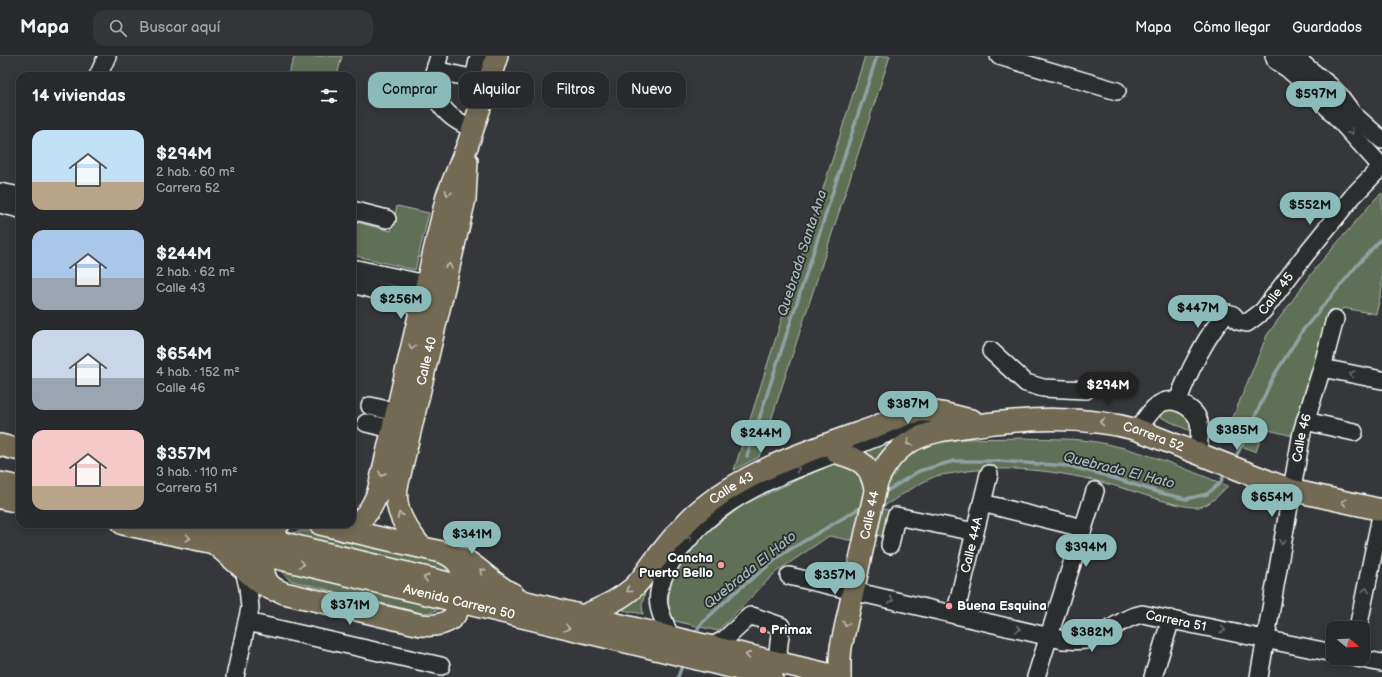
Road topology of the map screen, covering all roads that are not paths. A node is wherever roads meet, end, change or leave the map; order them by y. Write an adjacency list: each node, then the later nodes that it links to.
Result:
1 (107, 56): 8 (street)
2 (479, 56): 10 (street)
3 (497, 56): 11 (main road, Calle 40)
4 (999, 56): 12 (street)
5 (1274, 56): 16 (street, one-way to 16)
6 (1294, 56): 15 (street)
7 (437, 63): 9 (street); 14 (street)
8 (100, 72)
9 (460, 72)
10 (480, 72)
11 (486, 72)
12 (1117, 91)
13 (476, 108): 14 (main road, Calle 40)
14 (471, 136): 25 (main road, Calle 40)
15 (1382, 140)
16 (1382, 166): 32 (street, Calle 45)
17 (0, 192): 18 (street)
18 (16, 195)
19 (0, 204): 20 (street)
20 (16, 208)
21 (356, 211): 22 (street)
22 (387, 219)
23 (356, 269): 25 (street)
24 (356, 285): 26 (street)
25 (434, 290): 26 (main road, Calle 40); 69 (main road, Calle 40, one-way to 25)
26 (420, 312): 35 (main road, Calle 40, one-way to 35)
27 (1335, 319): 29 (street, Calle 46)
28 (991, 351): 31 (street)
29 (1322, 368): 30 (street, one-way to 29); 36 (street, Calle 46)
30 (1382, 380)
31 (1086, 390)
32 (1178, 401): 39 (street); 46 (street)
33 (370, 406): 35 (street)
34 (940, 413): 38 (main road, Calle 43); 45 (street, Calle 43); 77 (main road, Calle 43, one-way to 77)
35 (394, 421): 37 (street); 57 (main road, Calle 40, one-way to 57)
36 (1304, 421): 40 (street); 51 (street, Calle 46)
37 (366, 423)
38 (986, 423): 39 (main road, Carrera 52, one-way to 38); 50 (main road, Calle 44, one-way to 50)
39 (1138, 430): 46 (main road, Carrera 52)
40 (1354, 432)
41 (0, 445): 42 (main road)
42 (16, 449)
43 (16, 450): 44 (main road)
44 (0, 452)
45 (837, 453): 50 (main road); 84 (street, Calle 43, one-way to 45)
46 (1198, 453): 51 (main road, Carrera 52)
47 (989, 474): 55 (street, Calle 44A)
48 (0, 483): 49 (main road)
49 (16, 486)
50 (875, 488): 72 (main road, Calle 44)
51 (1291, 490): 56 (main road, Carrera 52, one-way to 51); 83 (street, Calle 46, one-way to 83)
52 (1095, 492): 63 (street)
53 (0, 498): 54 (main road)
54 (16, 501)
55 (982, 503): 63 (street); 65 (street, Calle 44A)
56 (1382, 510): 80 (street, one-way to 56)
57 (356, 522)
58 (154, 528): 66 (main road, Avenida Carrera 50, one-way to 66)
59 (202, 528): 66 (main road, Avenida Carrera 50)
60 (237, 528): 66 (main road)
61 (336, 528): 64 (main road)
62 (347, 528): 64 (main road, Calle 40, one-way to 64)
63 (1083, 528): 82 (street)
64 (344, 530): 69 (main road)
65 (975, 532): 68 (street, Calle 44); 76 (street, Calle 44A)
66 (216, 536): 67 (main road, Avenida Carrera 50); 70 (main road)
67 (270, 540): 73 (main road); 74 (main road, Avenida Carrera 50)
68 (890, 544)
69 (431, 550): 74 (main road); 75 (main road, one-way to 69)
70 (244, 570): 73 (main road); 78 (street)
71 (789, 576): 72 (street, Carrera 51)
72 (853, 591): 76 (street, Carrera 51, one-way to 76); 92 (main road, Calle 44, one-way to 92)
73 (284, 593): 78 (street); 81 (main road)
74 (462, 595): 75 (main road, Avenida Carrera 50); 81 (main road)
75 (537, 613): 77 (main road, Avenida Carrera 50); 81 (main road); 84 (main road, Avenida Carrera 50, one-way to 84)
76 (955, 615): 82 (street, Carrera 51, one-way to 82)
77 (583, 616): 84 (main road, Avenida Carrera 50)
78 (248, 618): 89 (street); 91 (street)
79 (1171, 619): 82 (street, Carrera 51); 83 (street, Carrera 51, one-way to 83); 94 (street)
80 (1359, 621)
81 (421, 625)
82 (1049, 636): 93 (street)
83 (1266, 639): 85 (street, Carrera 51); 95 (street, Calle 46)
84 (673, 643): 86 (main road, Avenida Carrera 50)
85 (1326, 652)
86 (708, 654): 90 (main road, Avenida Carrera 50); 90 (street)
87 (1370, 661): 88 (street)
88 (1382, 663)
89 (441, 666)
90 (776, 670): 92 (main road, Avenida Carrera 50)
91 (235, 677)
92 (840, 677)
93 (1036, 677)
94 (1153, 677)
95 (1259, 677)

